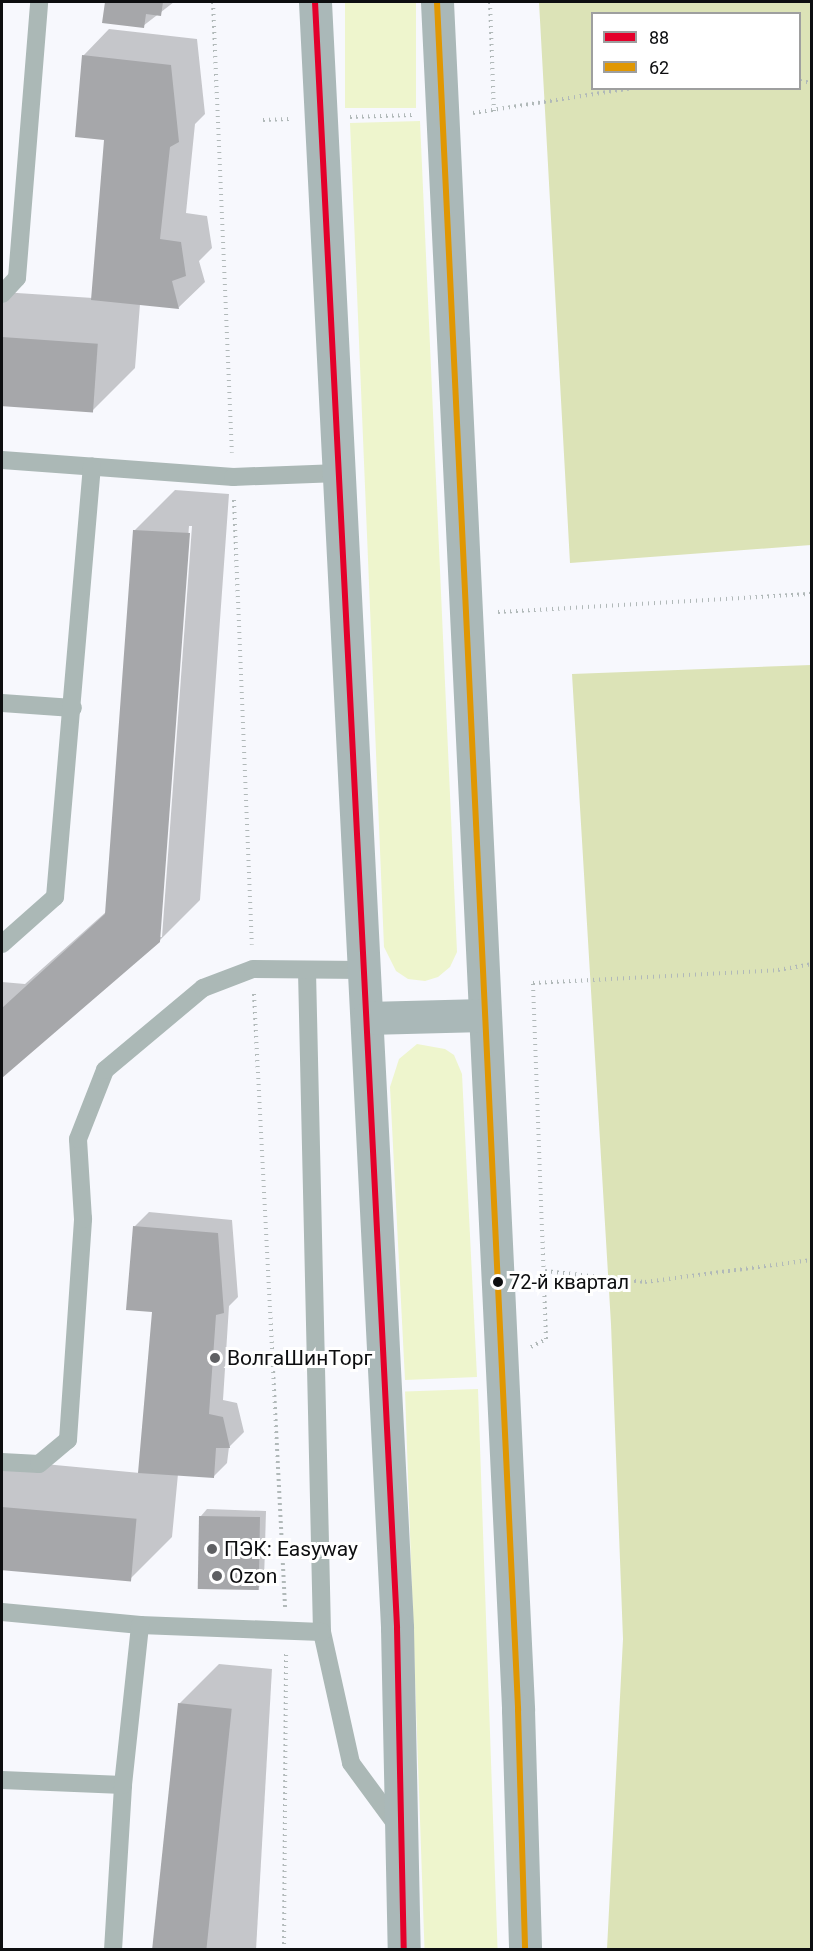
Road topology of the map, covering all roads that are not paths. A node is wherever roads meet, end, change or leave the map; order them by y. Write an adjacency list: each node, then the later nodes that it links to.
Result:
1 (39, 2): 4 (lane)
2 (315, 2): 7 (main road)
3 (437, 2): 13 (main road)
4 (2, 294)
5 (2, 460): 6 (lane)
6 (92, 467): 7 (lane); 9 (lane)
7 (339, 474): 11 (main road)
8 (2, 703): 9 (lane)
9 (73, 708): 10 (lane)
10 (2, 944)
11 (364, 970): 12 (lane); 14 (main road)
12 (307, 971): 15 (lane); 18 (lane)
13 (484, 1014): 14 (main road); 24 (main road)
14 (367, 1017): 21 (main road)
15 (2, 1462)
16 (2, 1612): 17 (lane)
17 (140, 1625): 18 (lane); 20 (lane)
18 (322, 1632): 21 (lane)
19 (2, 1780): 20 (lane)
20 (123, 1785): 22 (lane)
21 (402, 1833): 23 (main road)
22 (112, 1950)
23 (404, 1950)
24 (525, 1950)

